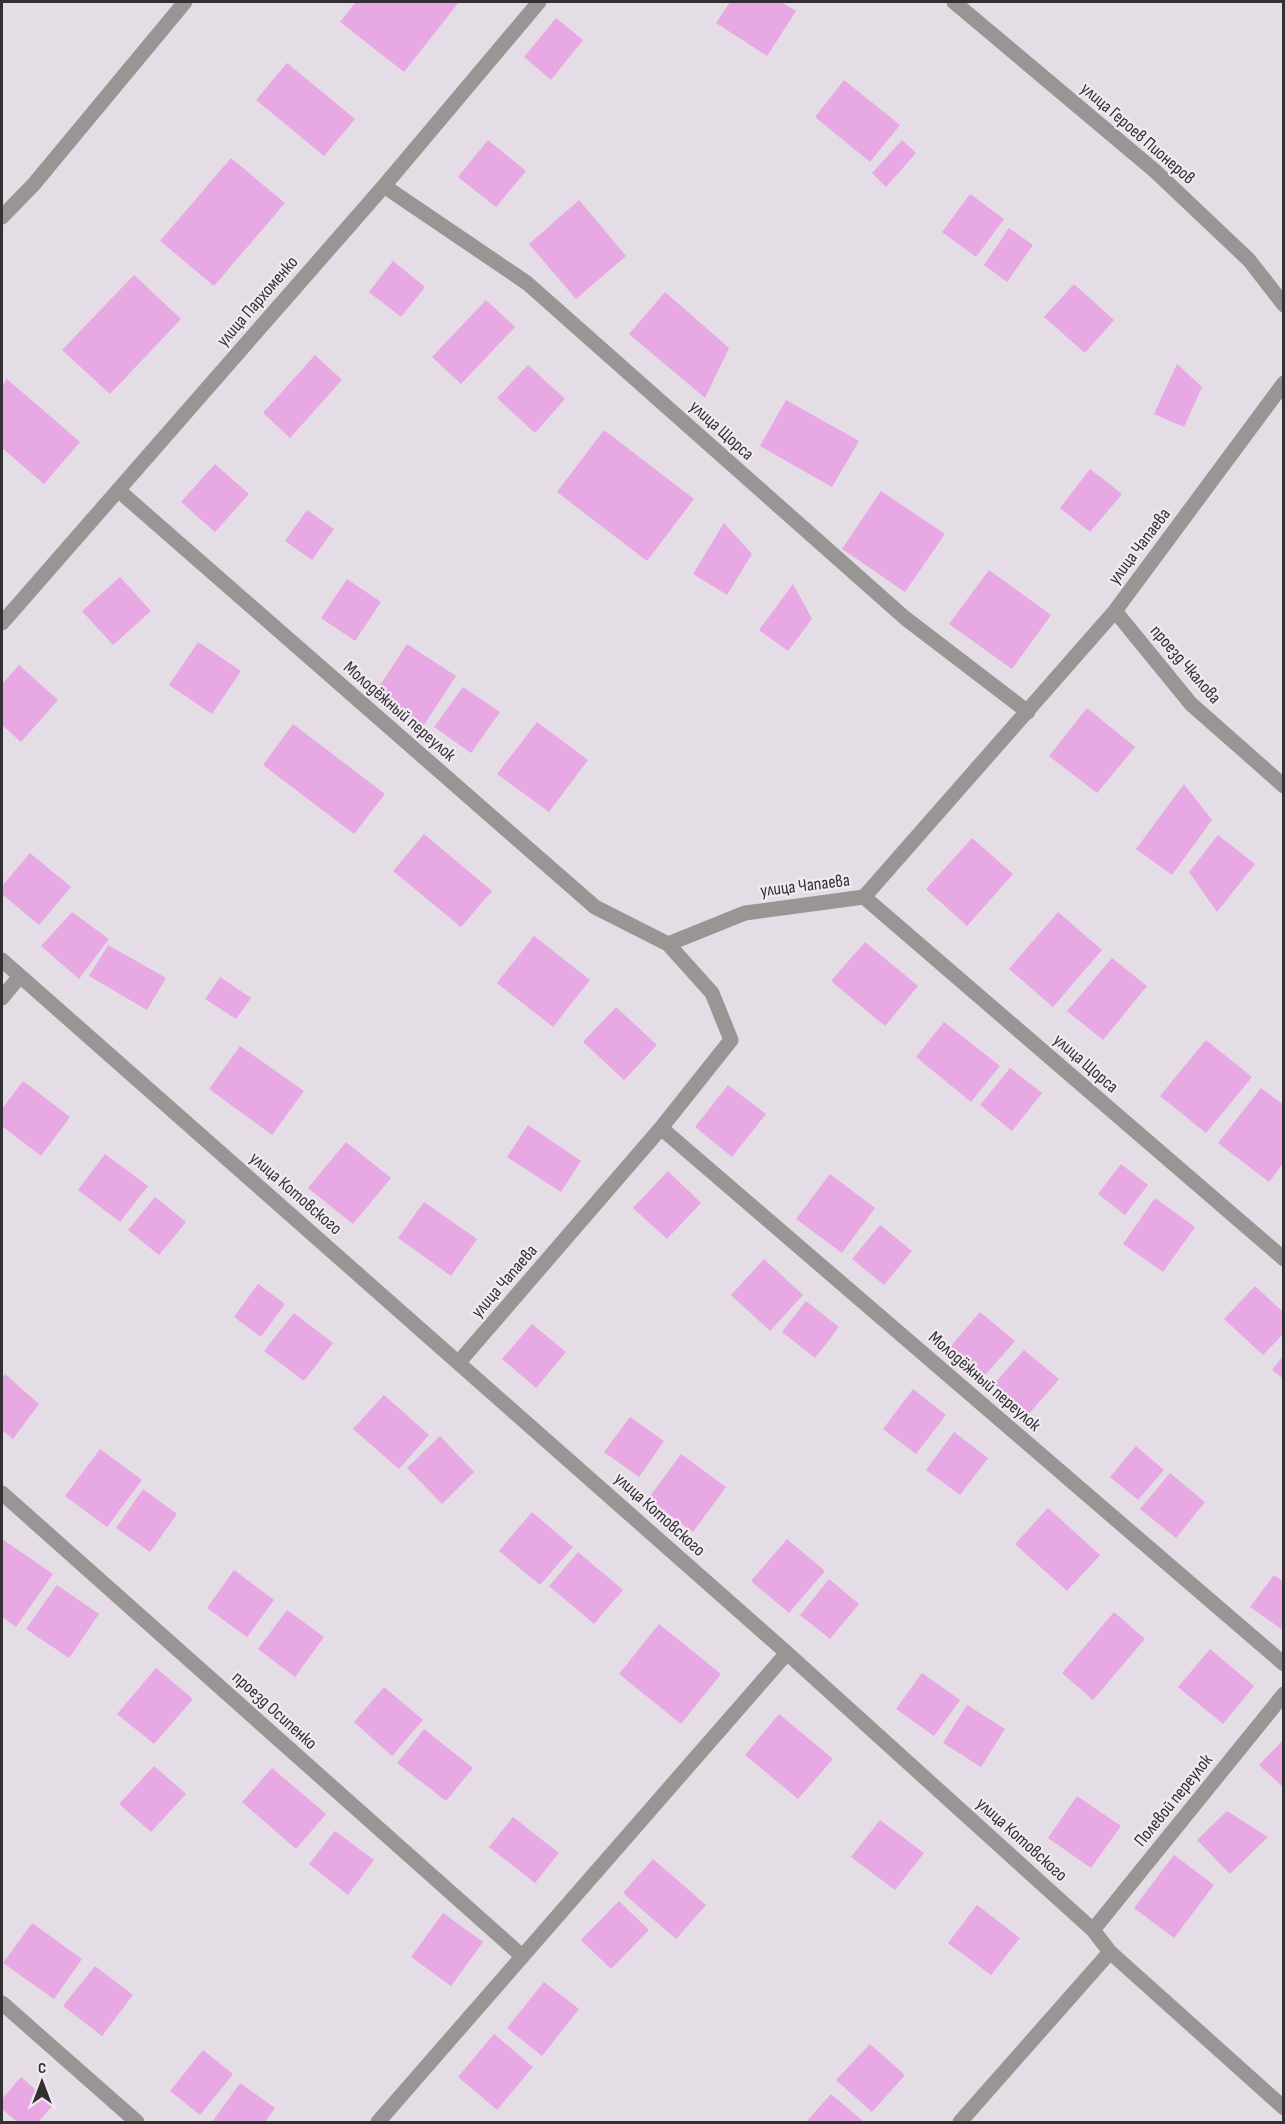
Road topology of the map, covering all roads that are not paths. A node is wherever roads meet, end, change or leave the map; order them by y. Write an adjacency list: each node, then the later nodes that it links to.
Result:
1 (184, 2): 5 (street)
2 (539, 2): 4 (street, улица Пархоменко)
3 (954, 2): 6 (street, улица Героев Пионеров)
4 (384, 186): 8 (street, улица Пархоменко); 11 (street, улица Щорса)
5 (2, 217)
6 (1284, 305)
7 (1284, 383): 9 (street, улица Чапаева)
8 (118, 490): 10 (street, улица Пархоменко); 14 (street, Молодёжный переулок)
9 (1115, 611): 11 (street, улица Чапаева); 12 (street, проезд Чкалова)
10 (2, 623)
11 (1028, 712): 13 (street, улица Чапаева)
12 (1284, 786)
13 (864, 897): 14 (street, улица Чапаева); 19 (street, улица Щорса)
14 (668, 944): 18 (street, улица Чапаева)
15 (2, 960): 16 (street, улица Котовского)
16 (20, 976): 17 (street); 20 (street, улица Котовского)
17 (2, 998)
18 (661, 1128): 20 (street, улица Чапаева); 23 (street, Молодёжный переулок)
19 (1284, 1259)
20 (459, 1362): 22 (street, улица Котовского)
21 (2, 1493): 27 (street, проезд Осипенко)
22 (786, 1653): 25 (street, улица Котовского); 27 (street)
23 (1284, 1664)
24 (1284, 1694): 25 (street, Полевой переулок)
25 (1093, 1930): 26 (street, улица Котовского)
26 (1110, 1952): 29 (street, улица Котовского); 32 (street)
27 (522, 1956): 31 (street)
28 (2, 2003): 30 (street)
29 (1284, 2108)
30 (137, 2122)
31 (378, 2122)
32 (960, 2122)

